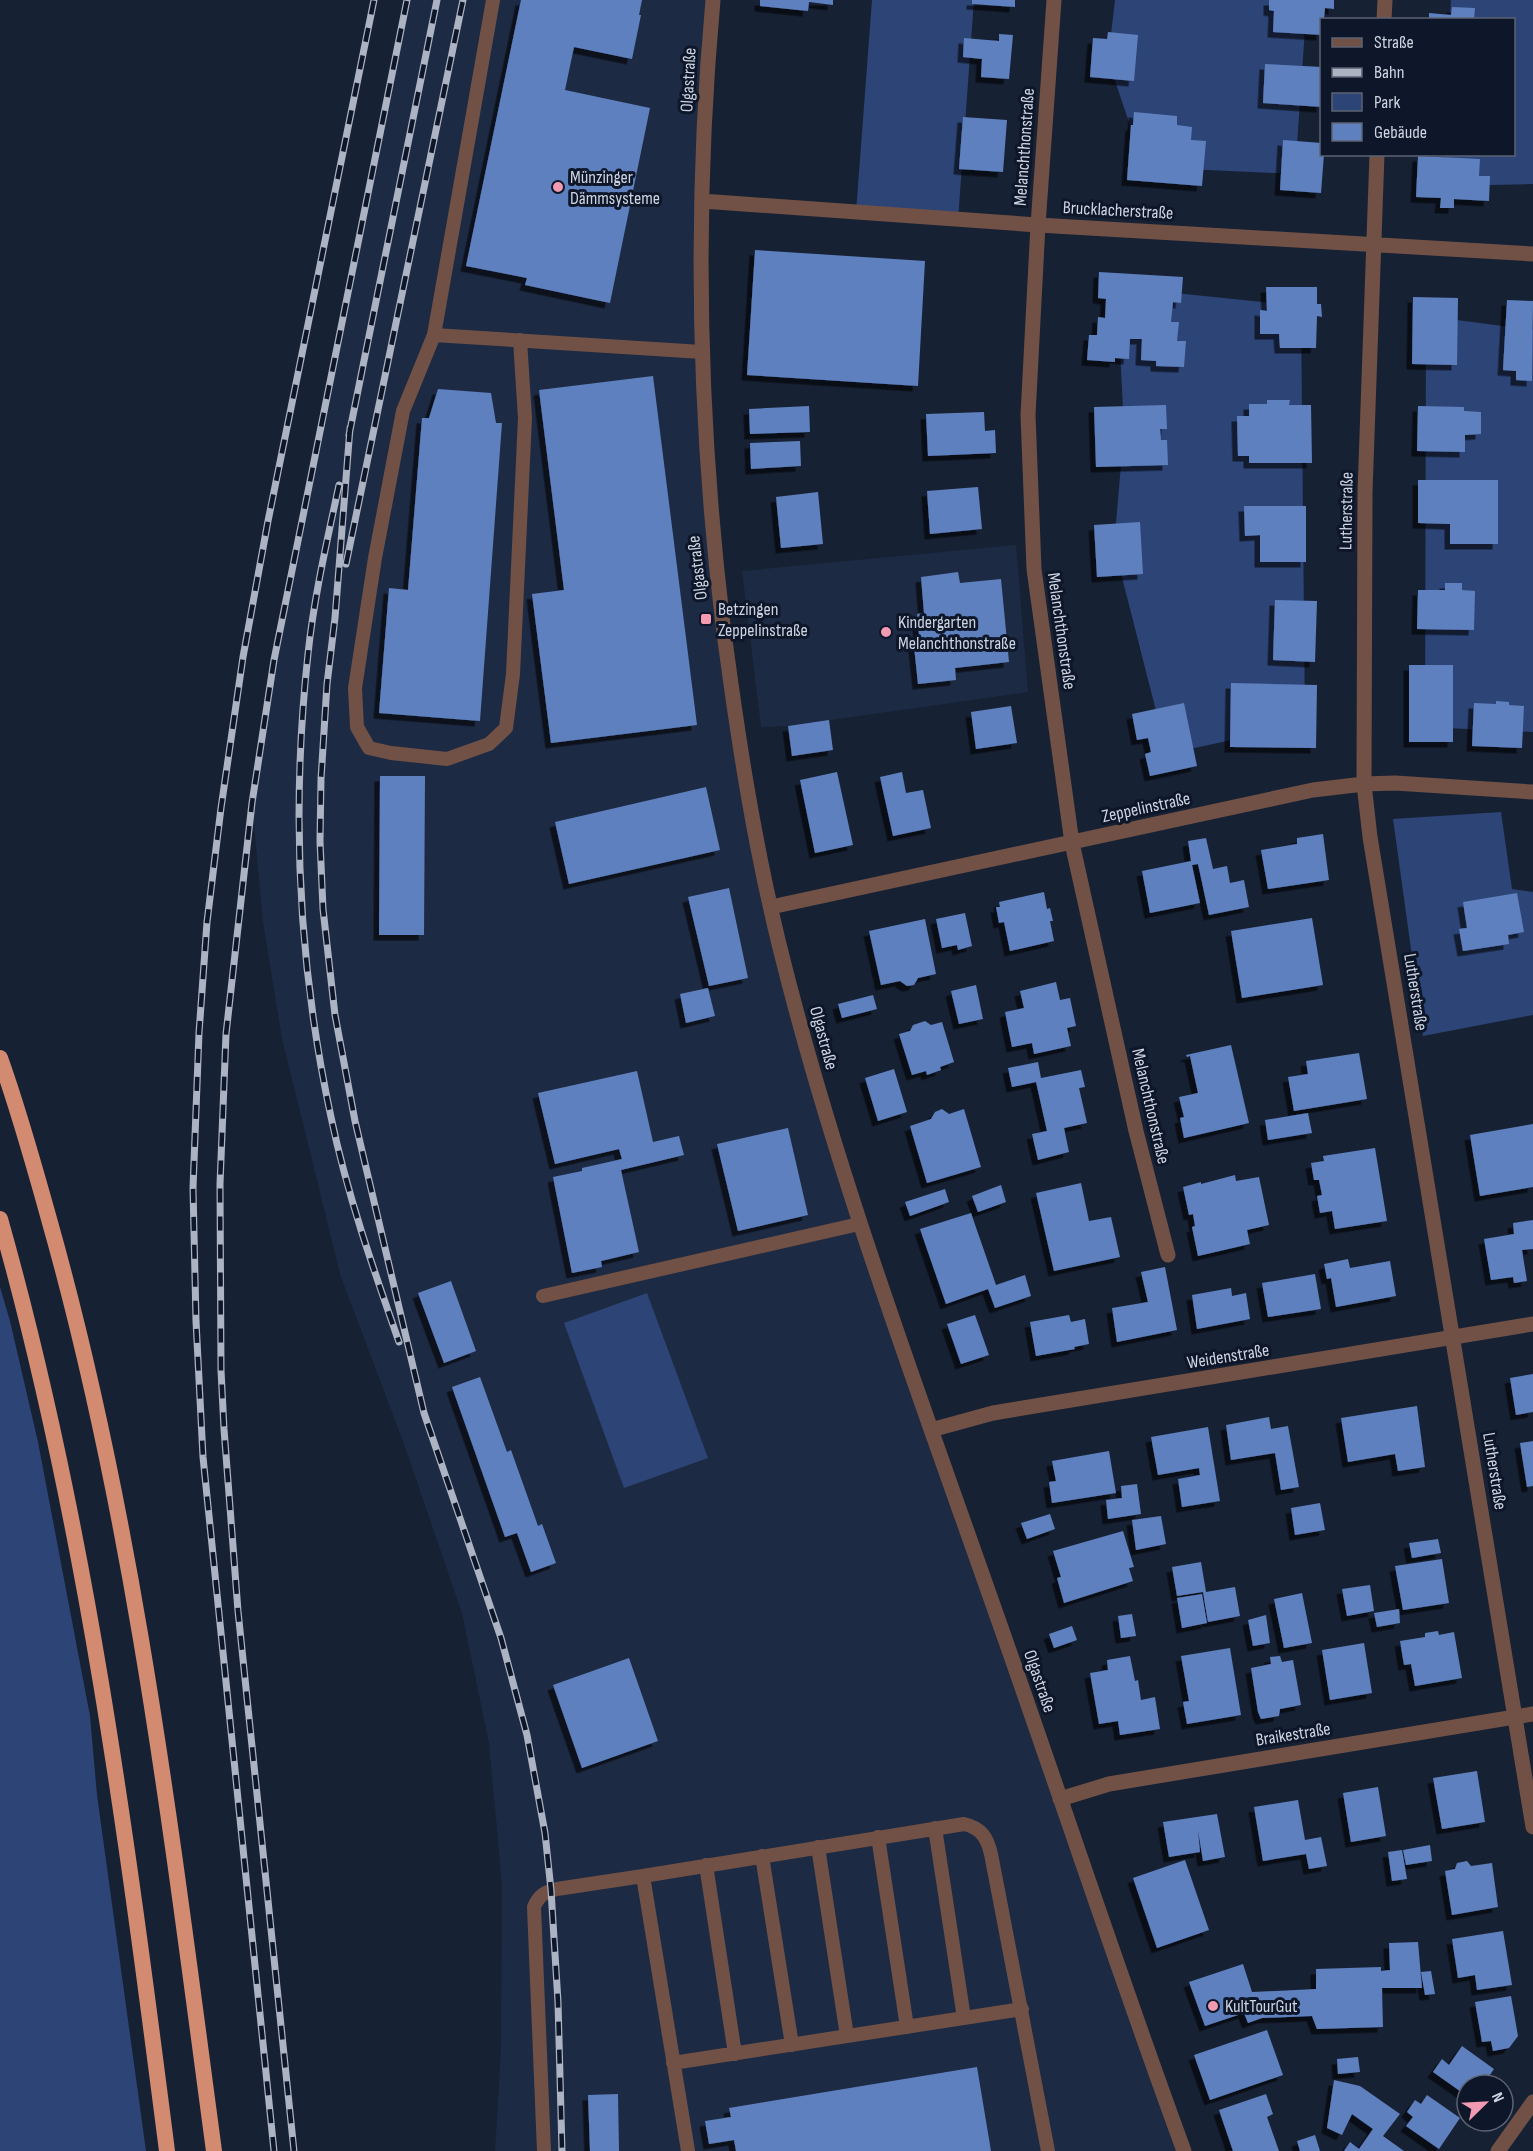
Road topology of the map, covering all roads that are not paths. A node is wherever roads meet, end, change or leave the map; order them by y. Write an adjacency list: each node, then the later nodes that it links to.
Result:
1 (493, 0): 11 (lane)
2 (712, 0): 7 (street, Olgastraße)
3 (1054, 0): 8 (street, Melanchthonstraße)
4 (1385, 0): 5 (street)
5 (1384, 18)
6 (1377, 156): 9 (street, Lutherstraße)
7 (702, 201): 8 (street, Brucklacherstraße); 13 (street, Olgastraße)
8 (1038, 225): 9 (street, Brucklacherstraße); 16 (street, Melanchthonstraße)
9 (1373, 244): 10 (street, Brucklacherstraße); 14 (street, Lutherstraße)
10 (1533, 254)
11 (434, 335): 12 (lane); 12 (lane)
12 (520, 340): 13 (lane)
13 (702, 352): 17 (street, Olgastraße)
14 (1364, 784): 15 (street, Zeppelinstraße); 16 (street, Zeppelinstraße); 24 (street, Lutherstraße)
15 (1533, 792)
16 (1072, 843): 17 (street, Zeppelinstraße); 21 (street, Melanchthonstraße)
17 (771, 907): 20 (street, Olgastraße)
18 (0, 1058): 45 (highway)
19 (0, 1219): 44 (highway)
20 (860, 1224): 22 (lane); 25 (street, Olgastraße)
21 (1168, 1255)
22 (543, 1296)
23 (1533, 1324): 24 (street, Weidenstraße)
24 (1453, 1338): 25 (street, Weidenstraße); 27 (street, Lutherstraße)
25 (931, 1430): 28 (street, Olgastraße)
26 (1533, 1714): 27 (street, Braikestraße)
27 (1515, 1717): 28 (street, Braikestraße); 29 (street, Lutherstraße)
28 (1060, 1799): 49 (street, Olgastraße)
29 (1533, 1827)
30 (935, 1828): 31 (lane); 36 (lane); 37 (lane)
31 (878, 1837): 32 (lane); 38 (lane)
32 (818, 1847): 33 (lane); 39 (lane)
33 (762, 1856): 34 (lane); 40 (lane)
34 (706, 1865): 35 (lane); 41 (lane)
35 (643, 1876): 42 (lane); 46 (lane)
36 (1022, 2009): 37 (lane); 48 (lane)
37 (964, 2018): 38 (lane)
38 (908, 2027): 39 (lane)
39 (847, 2036): 40 (lane)
40 (792, 2045): 41 (lane)
41 (735, 2054): 42 (lane)
42 (673, 2063): 47 (lane)
43 (1533, 2102): 50 (street)
44 (167, 2151)
45 (214, 2151)
46 (544, 2151)
47 (688, 2151)
48 (1048, 2151)
49 (1184, 2151)
50 (1497, 2151)

